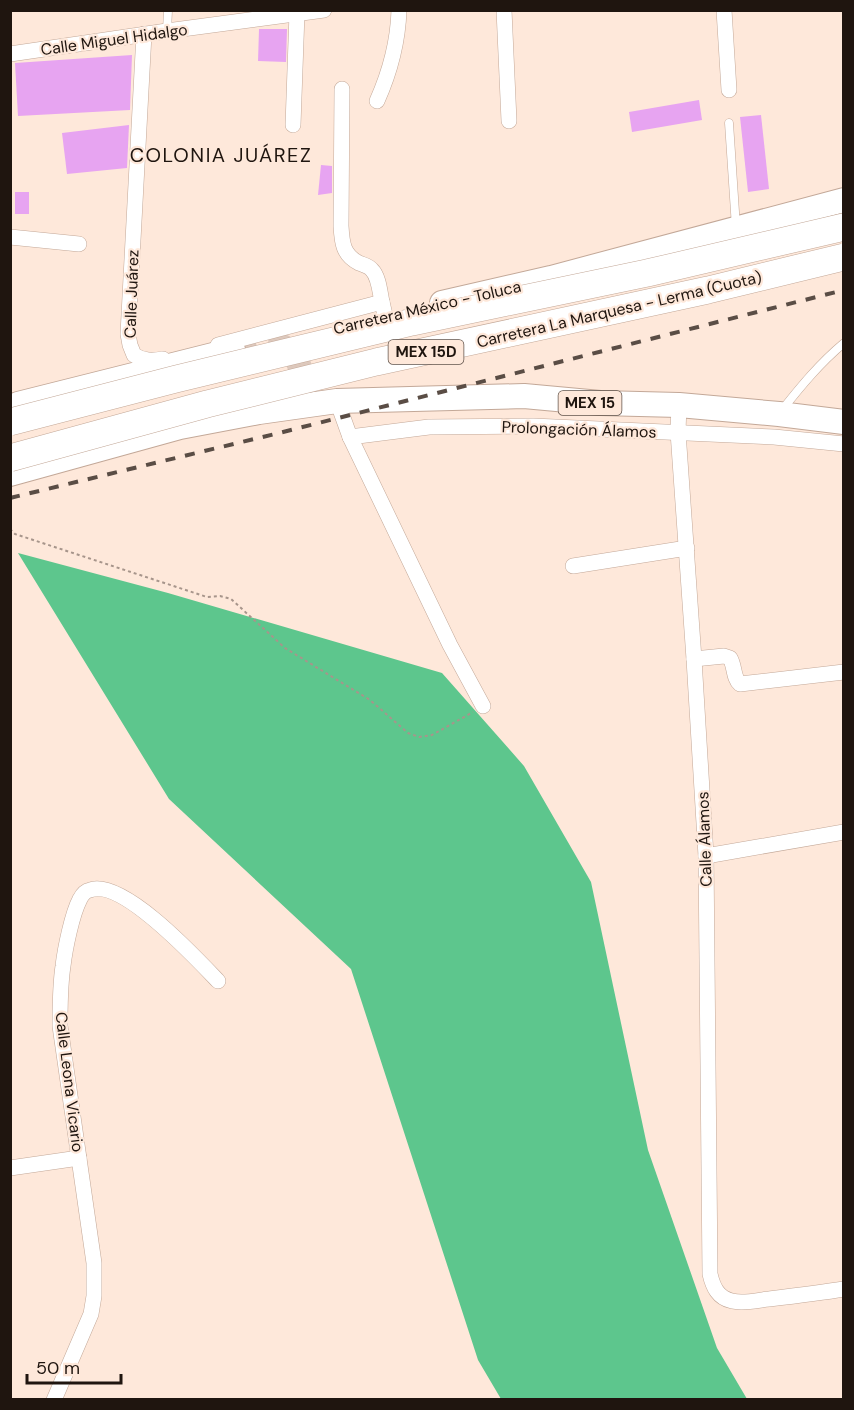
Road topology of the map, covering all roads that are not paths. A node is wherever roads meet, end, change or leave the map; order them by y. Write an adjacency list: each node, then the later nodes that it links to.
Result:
1 (168, 10): 7 (lane)
2 (324, 10): 6 (street, Calle Miguel Hidalgo)
3 (399, 10): 12 (street)
4 (504, 10): 13 (street)
5 (724, 10): 11 (street)
6 (297, 13): 7 (street, Calle Miguel Hidalgo); 15 (street)
7 (167, 31): 8 (street, Calle Miguel Hidalgo)
8 (144, 34): 9 (street, Calle Miguel Hidalgo); 22 (street, Calle Juárez)
9 (10, 54)
10 (342, 89): 22 (street)
11 (729, 90)
12 (377, 101)
13 (508, 122)
14 (729, 123): 18 (lane)
15 (293, 125)
16 (843, 200): 18 (main road, Carretera México - Toluca)
17 (843, 227): 29 (highway, Carretera La Marquesa - Lerma (Cuota) / MEX 15D, bridge)
18 (736, 228): 22 (main road, Carretera México - Toluca)
19 (10, 237): 20 (street)
20 (79, 244)
21 (843, 257): 35 (highway, Carretera La Marquesa - Lerma (Cuota) / MEX 15D, bridge)
22 (384, 309): 27 (main road, Carretera México - Toluca)
23 (843, 343): 28 (lane)
24 (233, 350): 27 (main road)
25 (337, 400): 26 (main road, MEX 15); 33 (street); 36 (main road, MEX 15)
26 (679, 405): 28 (main road, MEX 15); 32 (street, Calle Álamos)
27 (10, 410)
28 (779, 414): 30 (main road, MEX 15)
29 (10, 422)
30 (843, 422)
31 (247, 426): 37 (main road)
32 (678, 432): 33 (street, Prolongación Álamos); 34 (street, Prolongación Álamos); 38 (street, Calle Álamos)
33 (350, 437): 42 (street)
34 (843, 444)
35 (10, 458)
36 (10, 474)
37 (10, 484)
38 (687, 548): 39 (street); 40 (street, Calle Álamos)
39 (573, 566)
40 (694, 659): 41 (street); 44 (street, Calle Álamos)
41 (843, 672)
42 (483, 706)
43 (843, 832): 44 (street)
44 (706, 856): 48 (street, Calle Álamos)
45 (218, 981): 46 (street, Calle Leona Vicario)
46 (79, 1158): 47 (street); 49 (street, Calle Leona Vicario)
47 (10, 1168)
48 (843, 1289)
49 (54, 1400)

